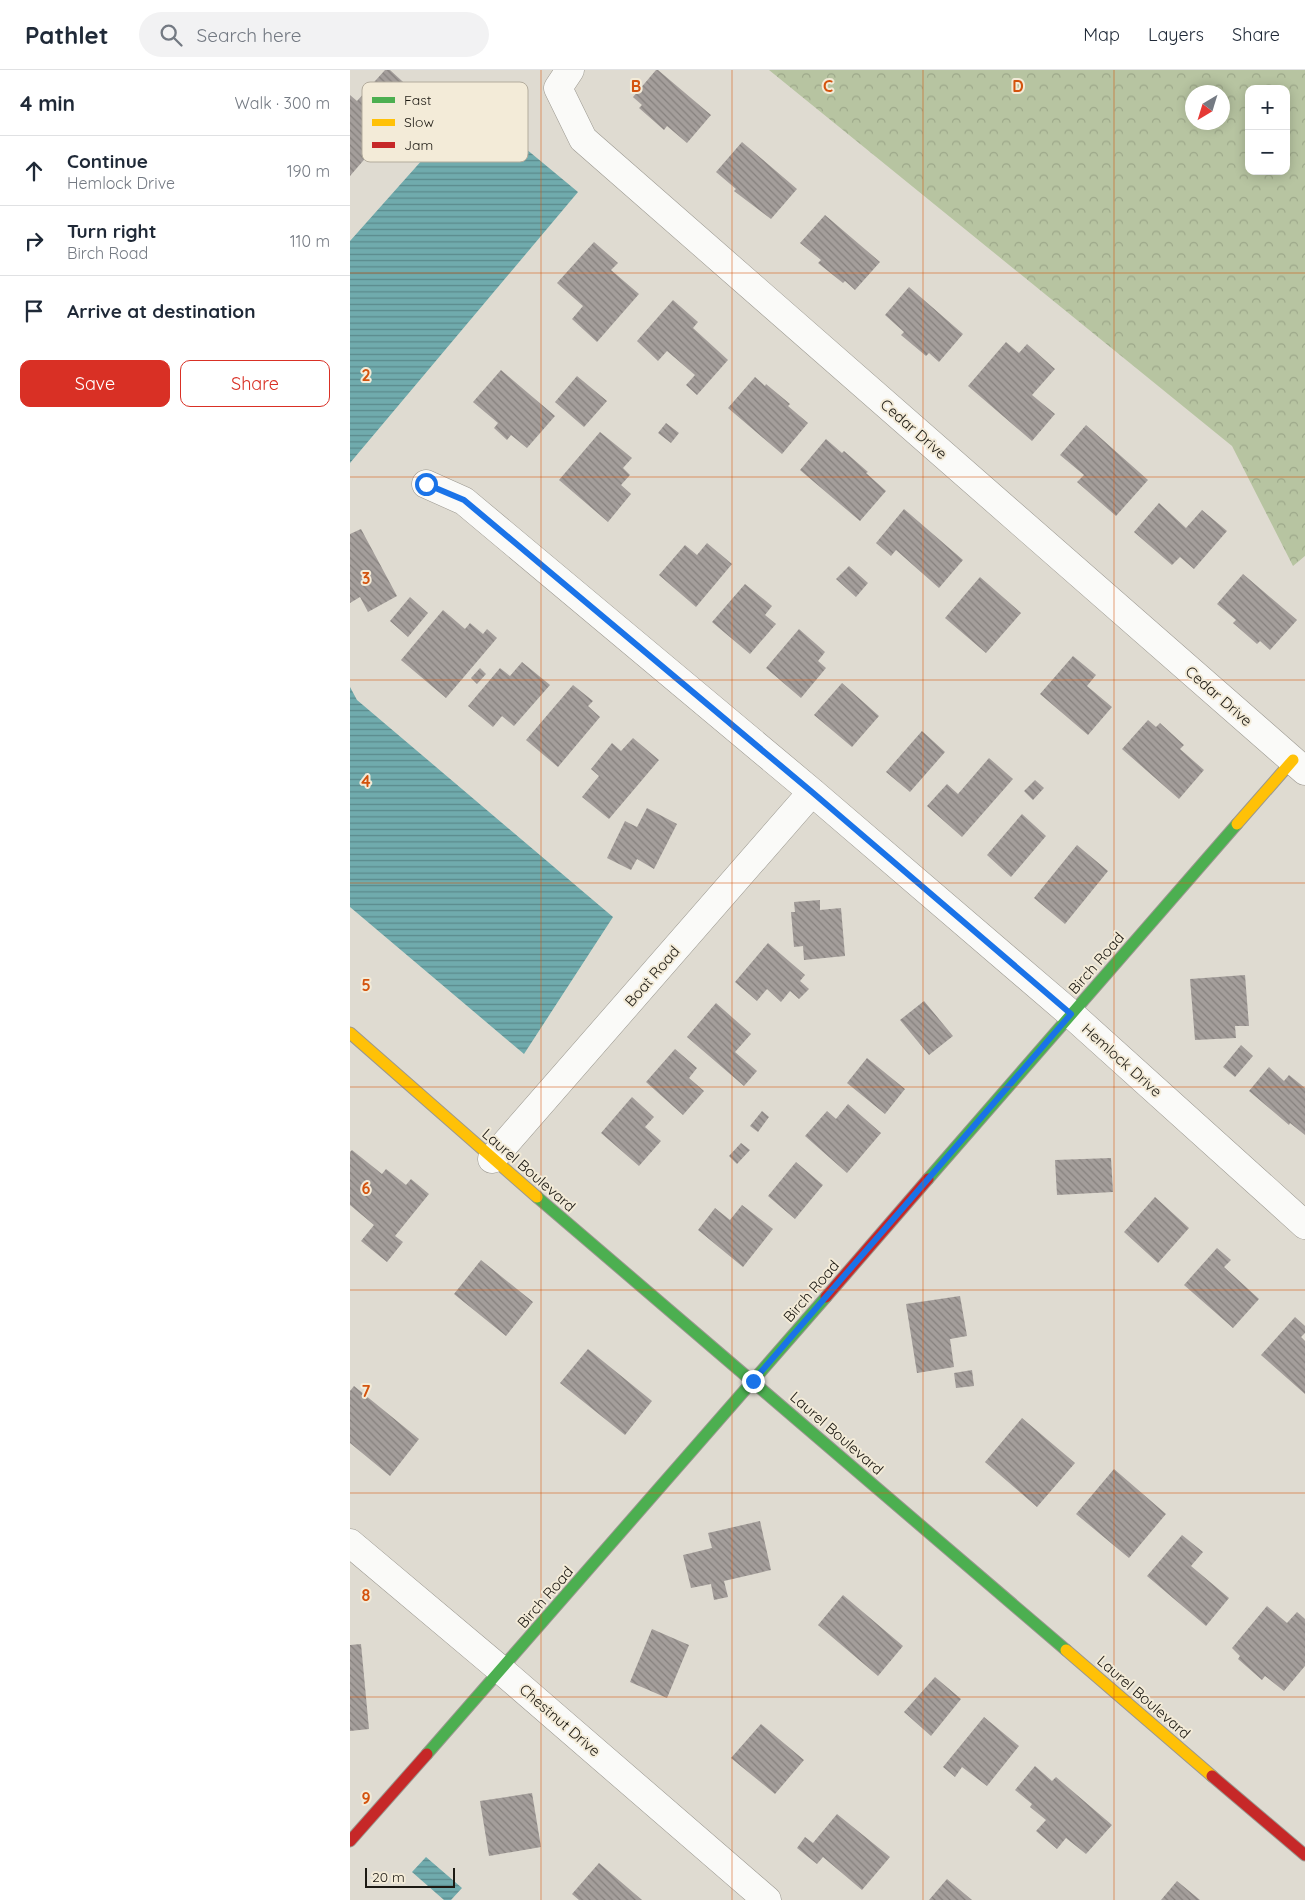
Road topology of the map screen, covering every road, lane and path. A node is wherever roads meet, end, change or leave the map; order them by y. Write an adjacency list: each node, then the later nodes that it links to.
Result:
1 (570, 70): 3 (street, Cedar Drive)
2 (426, 484): 4 (street, Hemlock Drive)
3 (1299, 766): 5 (street, Birch Road)
4 (812, 792): 5 (street, Hemlock Drive); 7 (street, Boat Road)
5 (1071, 1014): 8 (street, Hemlock Drive); 9 (street, Birch Road)
6 (350, 1033): 7 (street, Laurel Boulevard)
7 (492, 1159): 9 (street, Laurel Boulevard)
8 (1305, 1225)
9 (753, 1381): 11 (street, Birch Road); 13 (street, Laurel Boulevard)
10 (350, 1543): 11 (street, Chestnut Drive)
11 (501, 1670): 12 (street, Birch Road); 14 (street, Chestnut Drive)
12 (350, 1841)
13 (1305, 1855)
14 (767, 1900)

